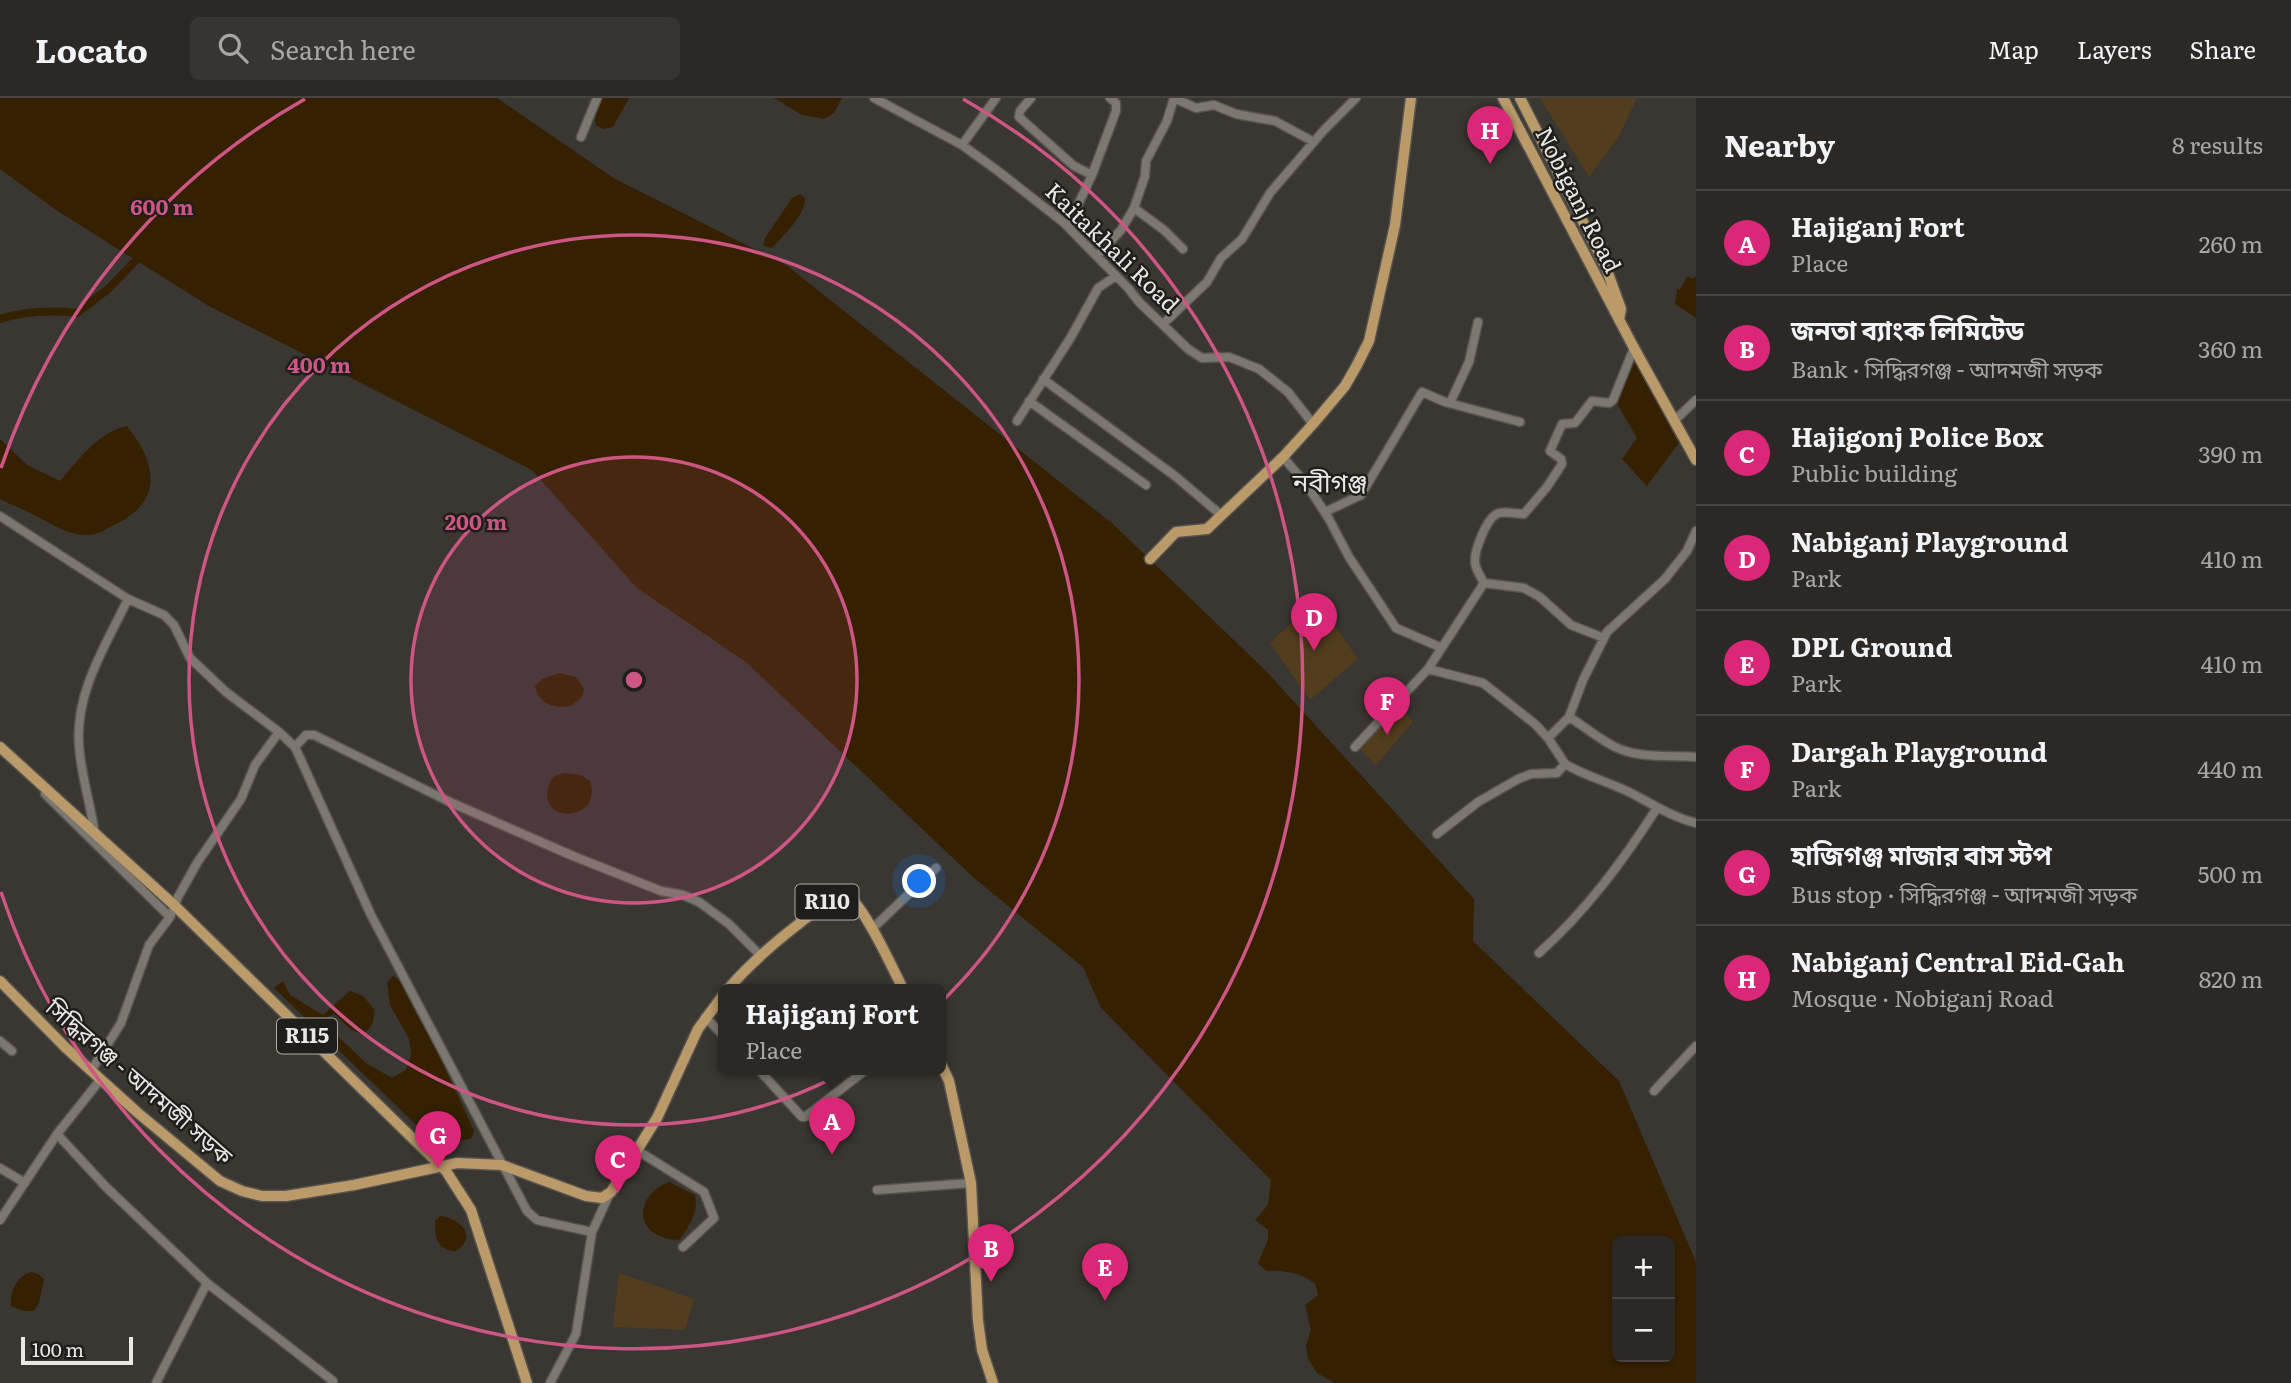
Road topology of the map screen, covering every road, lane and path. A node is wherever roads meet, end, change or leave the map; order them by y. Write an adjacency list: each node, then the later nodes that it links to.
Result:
1 (597, 98): 11 (street)
2 (874, 98): 13 (street, Kaitakhali Road)
3 (996, 98): 13 (street)
4 (1031, 98): 14 (street)
5 (1110, 98): 14 (street)
6 (1174, 98): 12 (street); 15 (street)
7 (1356, 98): 12 (street)
8 (1411, 98): 31 (main road)
9 (1503, 98): 20 (main road, Nobiganj Road)
10 (1520, 98): 20 (main road, Nobiganj Road)
11 (581, 137)
12 (1314, 142): 22 (street)
13 (962, 145): 16 (street, Kaitakhali Road)
14 (1092, 175): 16 (street)
15 (1134, 208): 17 (street); 18 (street)
16 (1068, 226): 18 (street, Kaitakhali Road)
17 (1183, 249)
18 (1097, 256): 19 (street, Kaitakhali Road)
19 (1116, 276): 22 (street, Kaitakhali Road); 24 (street)
20 (1619, 320): 23 (main road, Nobiganj Road)
21 (1478, 322): 27 (street)
22 (1163, 324): 31 (street, Kaitakhali Road)
23 (1634, 348): 28 (main road, Nobiganj Road); 40 (street)
24 (1043, 379): 26 (street); 36 (street)
25 (1696, 400): 28 (street)
26 (1029, 401): 29 (street); 34 (street)
27 (1450, 403): 30 (street); 35 (street)
28 (1675, 420): 33 (main road, Nobiganj Road)
29 (1017, 421)
30 (1520, 422)
31 (1314, 424): 32 (main road)
32 (1283, 457): 35 (street); 36 (main road)
33 (1696, 460)
34 (1146, 485)
35 (1325, 512): 43 (street)
36 (1221, 515): 39 (main road)
37 (0, 516): 41 (street)
38 (1696, 531): 42 (street)
39 (1150, 559)
40 (1484, 583): 42 (street); 43 (street)
41 (128, 598): 46 (street); 56 (street)
42 (1604, 638): 45 (street)
43 (1441, 648): 44 (street)
44 (1428, 669): 47 (street); 49 (street)
45 (1569, 717): 47 (street); 51 (street)
46 (279, 732): 48 (street); 58 (street)
47 (1548, 738): 52 (street)
48 (295, 747): 62 (street); 80 (street)
49 (1355, 747)
50 (0, 749): 56 (main road, R115); 59 (street)
51 (1696, 757)
52 (1565, 764): 53 (street); 55 (street)
53 (1657, 808): 54 (street); 61 (street)
54 (1696, 823)
55 (1437, 834)
56 (95, 835): 58 (main road, R115)
57 (936, 868): 60 (street)
58 (174, 905): 59 (street); 81 (main road, R115)
59 (170, 917): 72 (street)
60 (872, 929): 62 (main road, R110); 65 (main road, R110)
61 (1539, 953)
62 (760, 955): 64 (main road, R110)
63 (0, 981): 72 (main road, সিদ্ধিরগঞ্জ - আদমজী সড়ক)
64 (733, 984)
65 (900, 984)
66 (718, 1000): 67 (main road)
67 (705, 1017): 68 (street); 79 (main road)
68 (718, 1031)
69 (0, 1041): 71 (street)
70 (1696, 1046): 77 (street)
71 (12, 1051)
72 (91, 1071): 76 (main road, সিদ্ধিরগঞ্জ - আদমজী সড়ক)
73 (764, 1075): 74 (street)
74 (859, 1075)
75 (946, 1075): 84 (main road)
76 (101, 1079): 78 (street); 81 (main road, সিদ্ধিরগঞ্জ - আদমজী সড়ক)
77 (1654, 1091)
78 (57, 1134): 83 (street); 90 (street)
79 (638, 1150): 86 (main road); 89 (street)
80 (502, 1165): 81 (main road, সিদ্ধিরগঞ্জ - আদমজী সড়ক); 86 (main road, সিদ্ধিরগঞ্জ - আদমজী সড়ক); 88 (street)
81 (441, 1166): 93 (main road, R115)
82 (0, 1168): 83 (street)
83 (25, 1183): 87 (street)
84 (971, 1183): 85 (street); 95 (main road)
85 (877, 1190)
86 (611, 1192): 88 (street)
87 (0, 1220)
88 (592, 1232): 94 (street)
89 (682, 1247)
90 (207, 1283): 91 (street); 92 (street)
91 (333, 1381)
92 (156, 1383)
93 (527, 1383)
94 (550, 1383)
95 (993, 1383)

